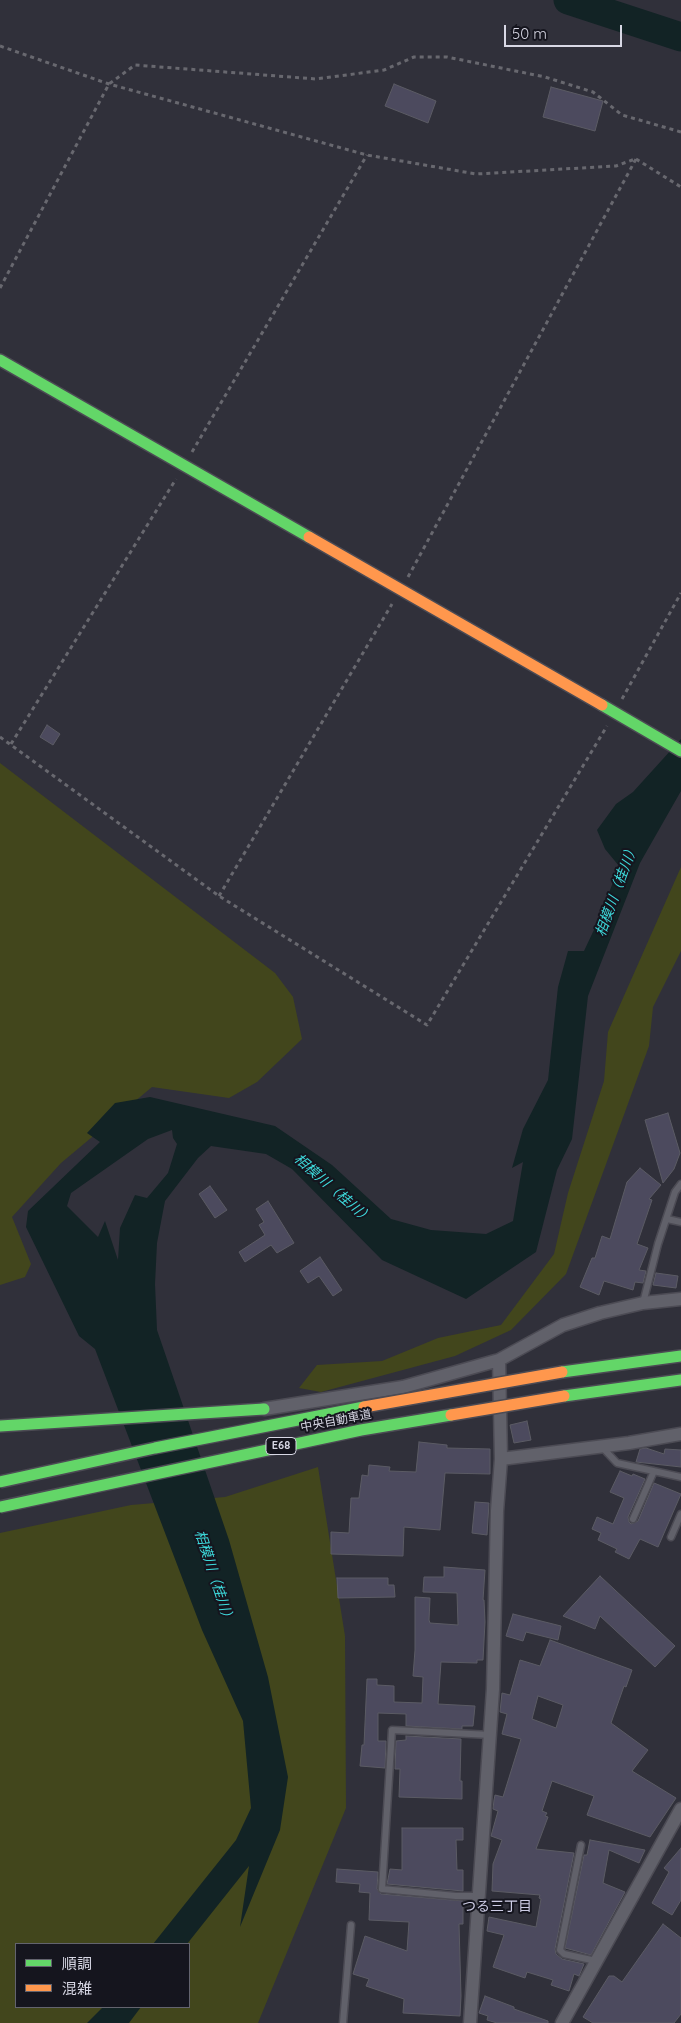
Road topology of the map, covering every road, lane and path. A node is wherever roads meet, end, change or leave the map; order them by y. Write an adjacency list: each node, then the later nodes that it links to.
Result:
1 (0, 46): 2 (path)
2 (108, 84): 3 (path); 4 (path); 7 (path)
3 (681, 132)
4 (367, 155): 5 (path); 9 (path)
5 (636, 159): 6 (path); 10 (path)
6 (681, 187)
7 (0, 288)
8 (0, 360): 9 (main road)
9 (184, 466): 10 (main road); 14 (path)
10 (400, 590): 12 (main road); 16 (path)
11 (681, 593): 12 (path)
12 (614, 713): 15 (main road); 16 (path)
13 (0, 737): 14 (path)
14 (11, 744): 16 (path)
15 (681, 751)
16 (219, 896)
17 (681, 1184): 18 (lane)
18 (667, 1219): 19 (lane); 21 (lane)
19 (681, 1222)
20 (681, 1299): 21 (street)
21 (643, 1303): 23 (street)
22 (681, 1356): 32 (main road, 中央自動車道 / E68, bridge)
23 (499, 1360): 25 (street); 29 (street)
24 (681, 1380): 33 (main road, 中央自動車道 / E68, bridge)
25 (264, 1409): 26 (main road)
26 (1, 1426)
27 (681, 1434): 28 (street)
28 (601, 1446): 29 (street); 30 (lane)
29 (501, 1459): 37 (street)
30 (654, 1471): 31 (lane); 35 (lane)
31 (681, 1477)
32 (0, 1482)
33 (0, 1507)
34 (681, 1514): 36 (lane)
35 (633, 1519)
36 (671, 1537)
37 (491, 1735): 40 (street); 40 (lane)
38 (681, 1809): 42 (street)
39 (581, 1845): 42 (lane)
40 (478, 1896): 44 (street)
41 (351, 1925): 43 (lane)
42 (596, 1961): 45 (street)
43 (343, 2023)
44 (470, 2023)
45 (562, 2023)

